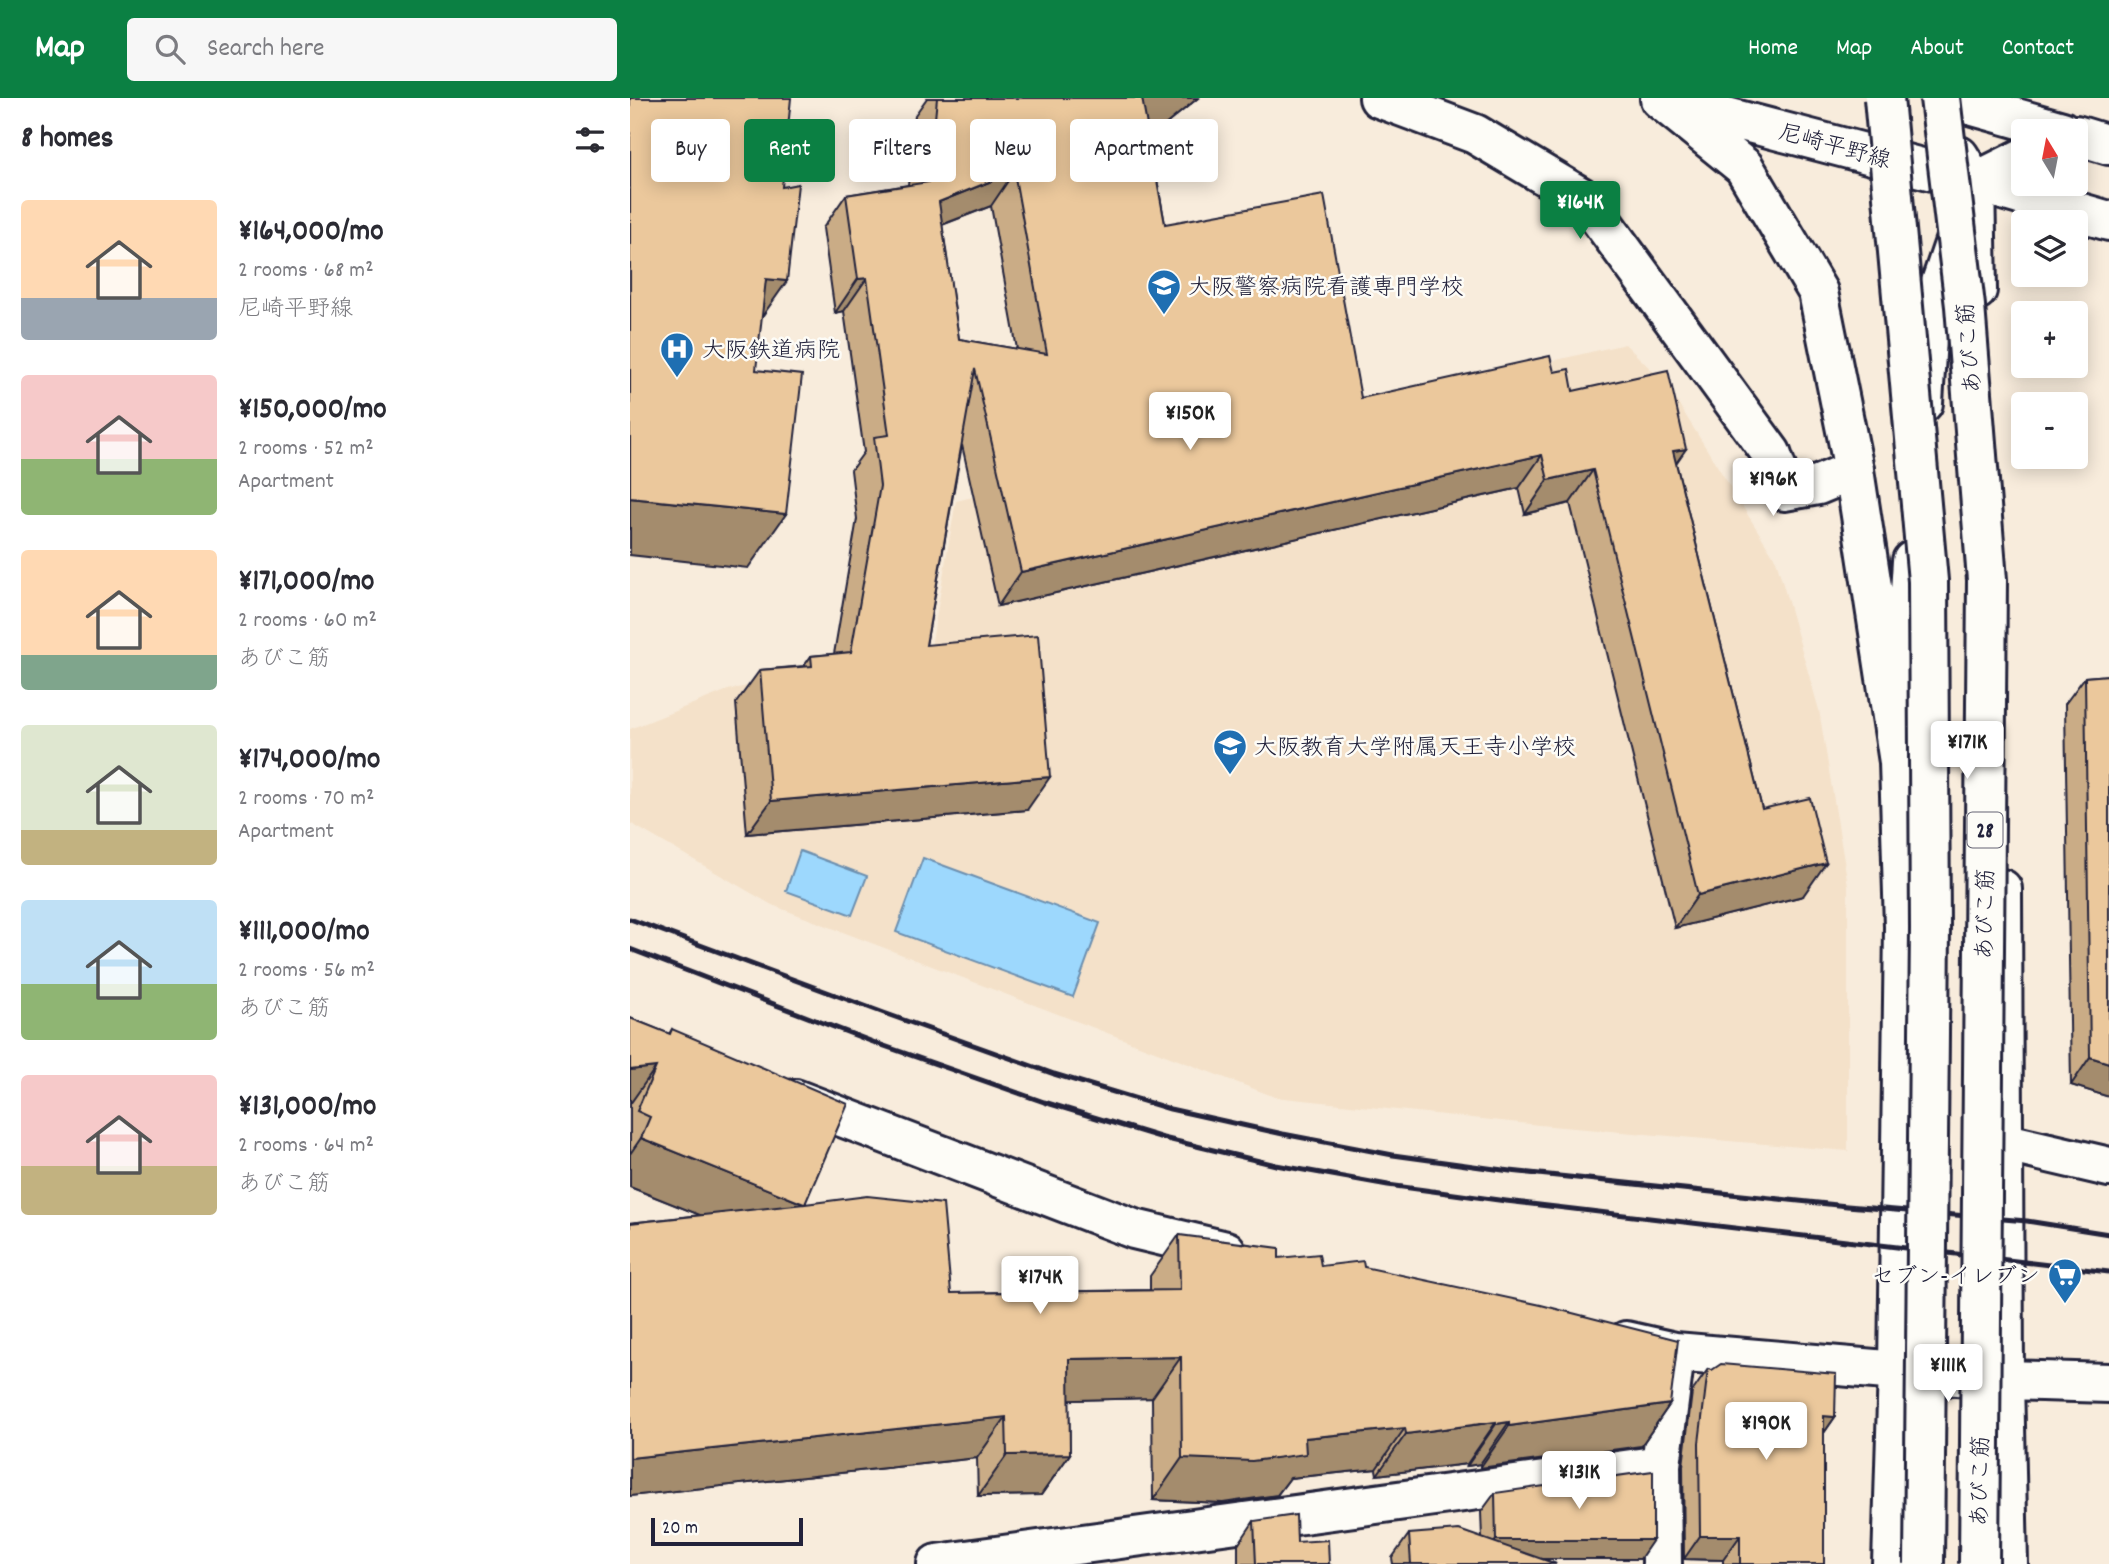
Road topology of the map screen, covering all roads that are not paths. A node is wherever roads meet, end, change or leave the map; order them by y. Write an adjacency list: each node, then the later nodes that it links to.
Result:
1 (1379, 98): 12 (main road)
2 (1884, 98): 28 (main road, bridge)
3 (1922, 98): 10 (main road)
4 (1942, 98): 6 (main road); 29 (main road, あびこ筋 / 28, bridge)
5 (1657, 99): 10 (main road, 尼崎平野線); 12 (main road)
6 (2018, 119)
7 (2088, 139): 8 (main road)
8 (2109, 145)
9 (2011, 164): 10 (main road)
10 (1975, 182): 11 (main road, 尼崎平野線); 13 (main road); 15 (main road)
11 (2109, 221)
12 (1854, 470): 13 (main road)
13 (1899, 762): 20 (main road)
14 (759, 1085): 17 (main road)
15 (2002, 1142): 16 (main road); 21 (main road)
16 (2109, 1167)
17 (1260, 1259)
18 (1594, 1334): 19 (main road)
19 (1675, 1352): 20 (main road); 23 (main road)
20 (1898, 1369): 21 (main road); 27 (main road)
21 (2004, 1380): 22 (main road); 30 (main road)
22 (2109, 1383)
23 (1661, 1465): 24 (main road); 26 (main road)
24 (1020, 1558): 25 (main road)
25 (937, 1564)
26 (1662, 1564)
27 (1892, 1564)
28 (1924, 1564)
29 (1979, 1564)
30 (2008, 1564)

